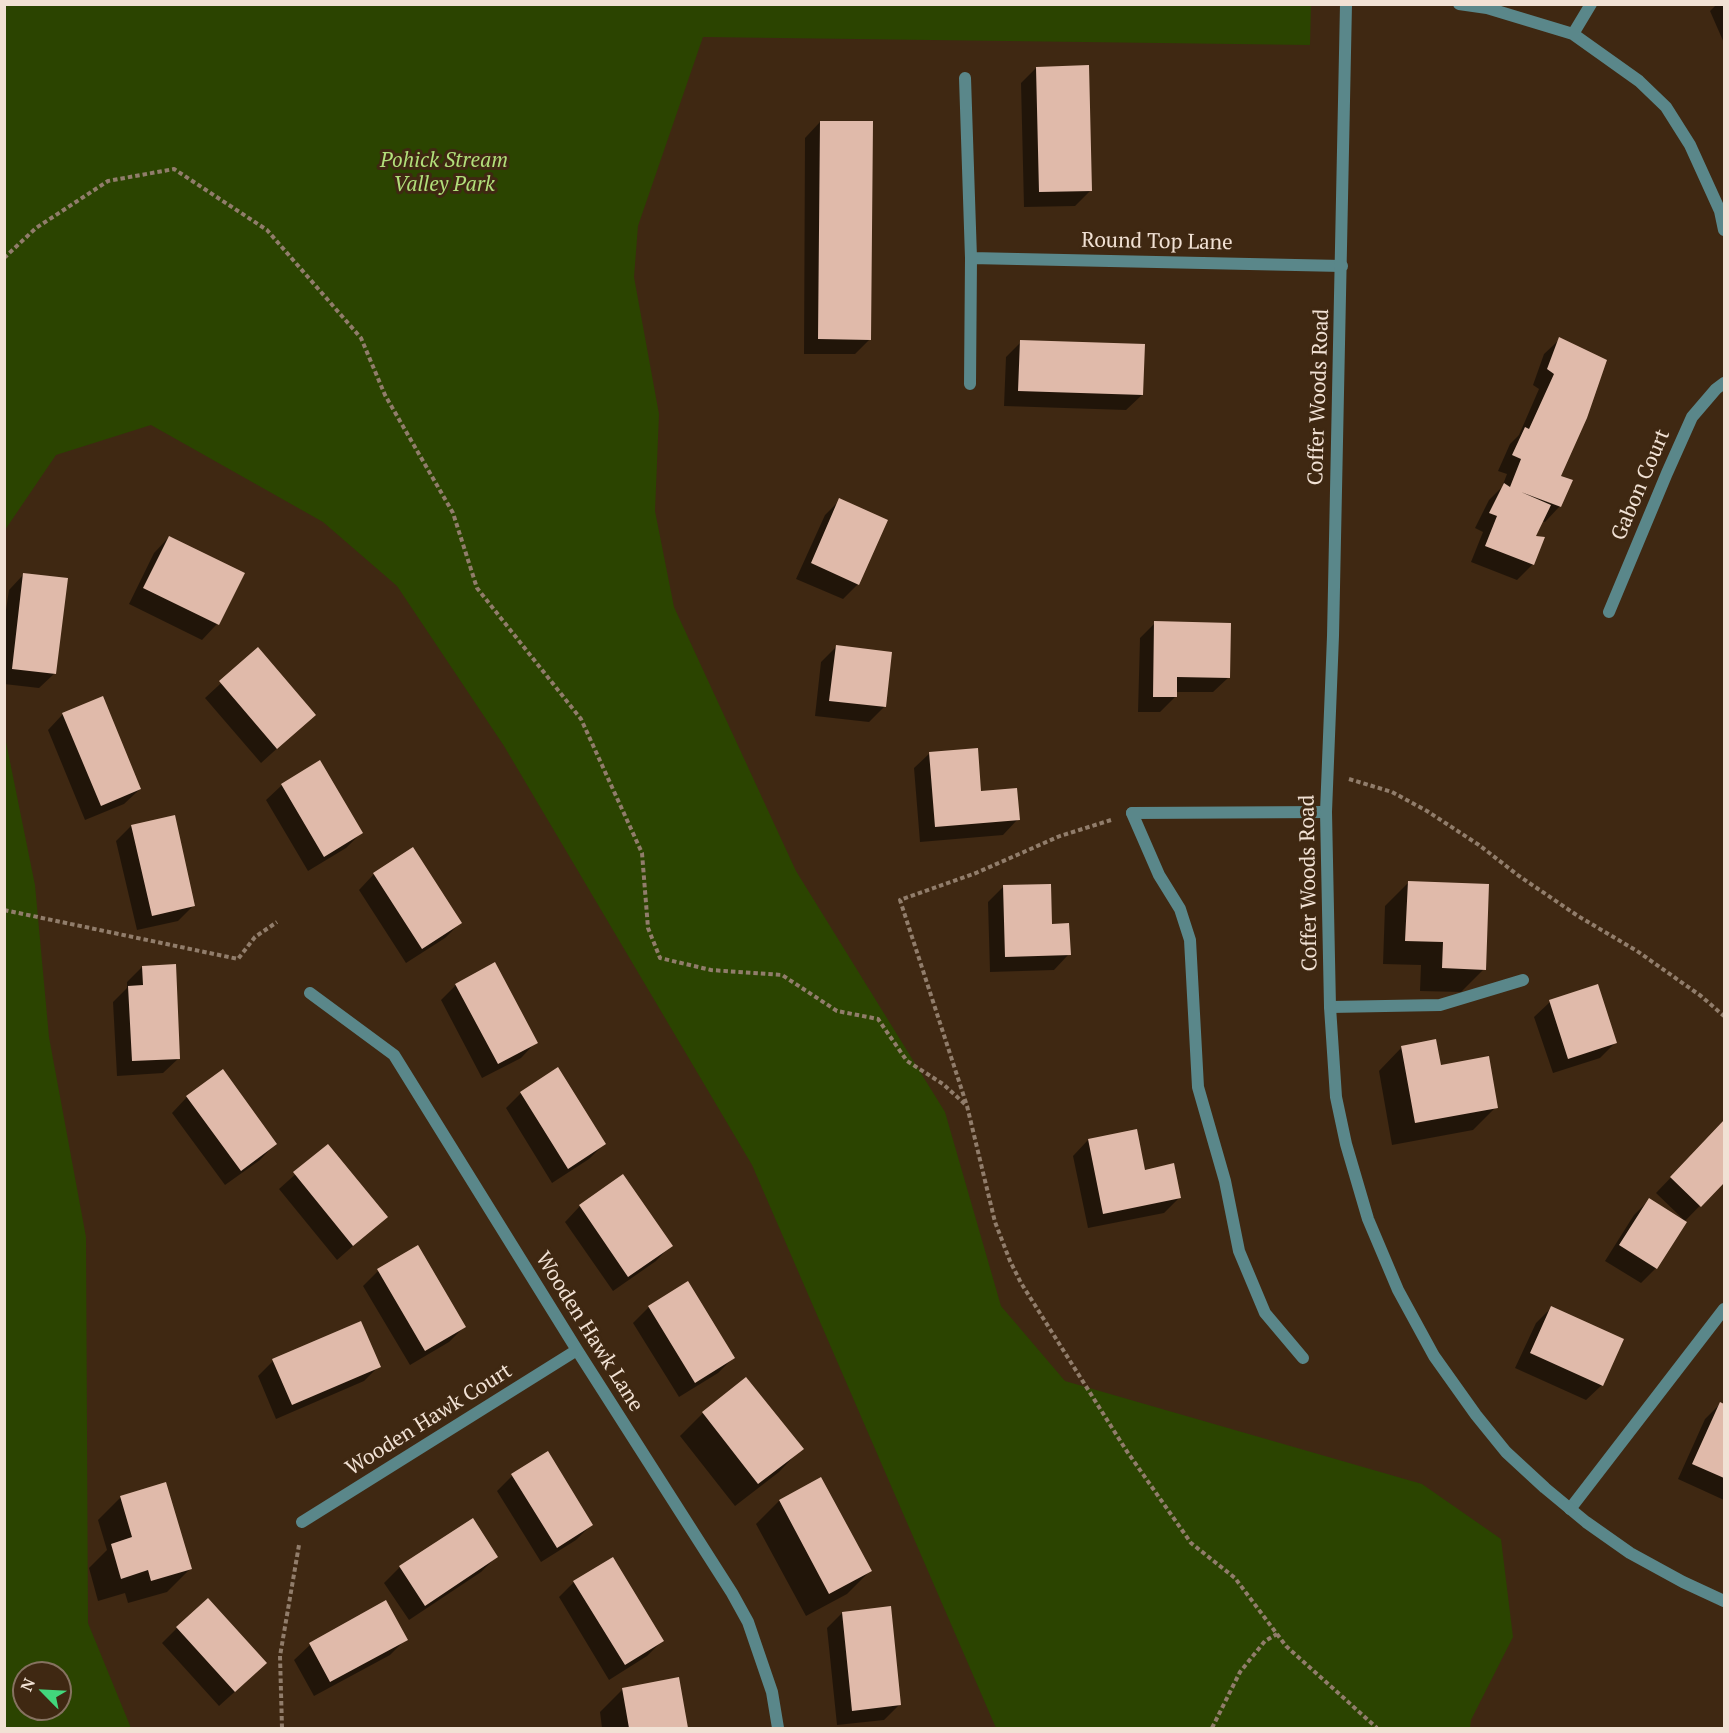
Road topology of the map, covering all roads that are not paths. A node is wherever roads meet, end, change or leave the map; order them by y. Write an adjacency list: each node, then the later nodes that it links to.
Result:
1 (1346, 4): 8 (street, Coffer Woods Road)
2 (1460, 4): 4 (street)
3 (1591, 4): 4 (street)
4 (1573, 34): 6 (street)
5 (965, 78): 7 (street)
6 (1725, 230)
7 (971, 258): 8 (street, Round Top Lane); 10 (street)
8 (1342, 266): 12 (street, Coffer Woods Road)
9 (1725, 383): 11 (street, Gabon Court)
10 (970, 384)
11 (1609, 612)
12 (1326, 812): 15 (street, Coffer Woods Road); 18 (street)
13 (1523, 980): 15 (street)
14 (310, 993): 17 (street, Wooden Hawk Lane)
15 (1330, 1007): 19 (street, Coffer Woods Road)
16 (1725, 1309): 19 (street)
17 (577, 1350): 20 (street, Wooden Hawk Court); 22 (street, Wooden Hawk Lane)
18 (1303, 1358)
19 (1570, 1509): 21 (street, Coffer Woods Road)
20 (302, 1522)
21 (1725, 1601)
22 (778, 1728)

